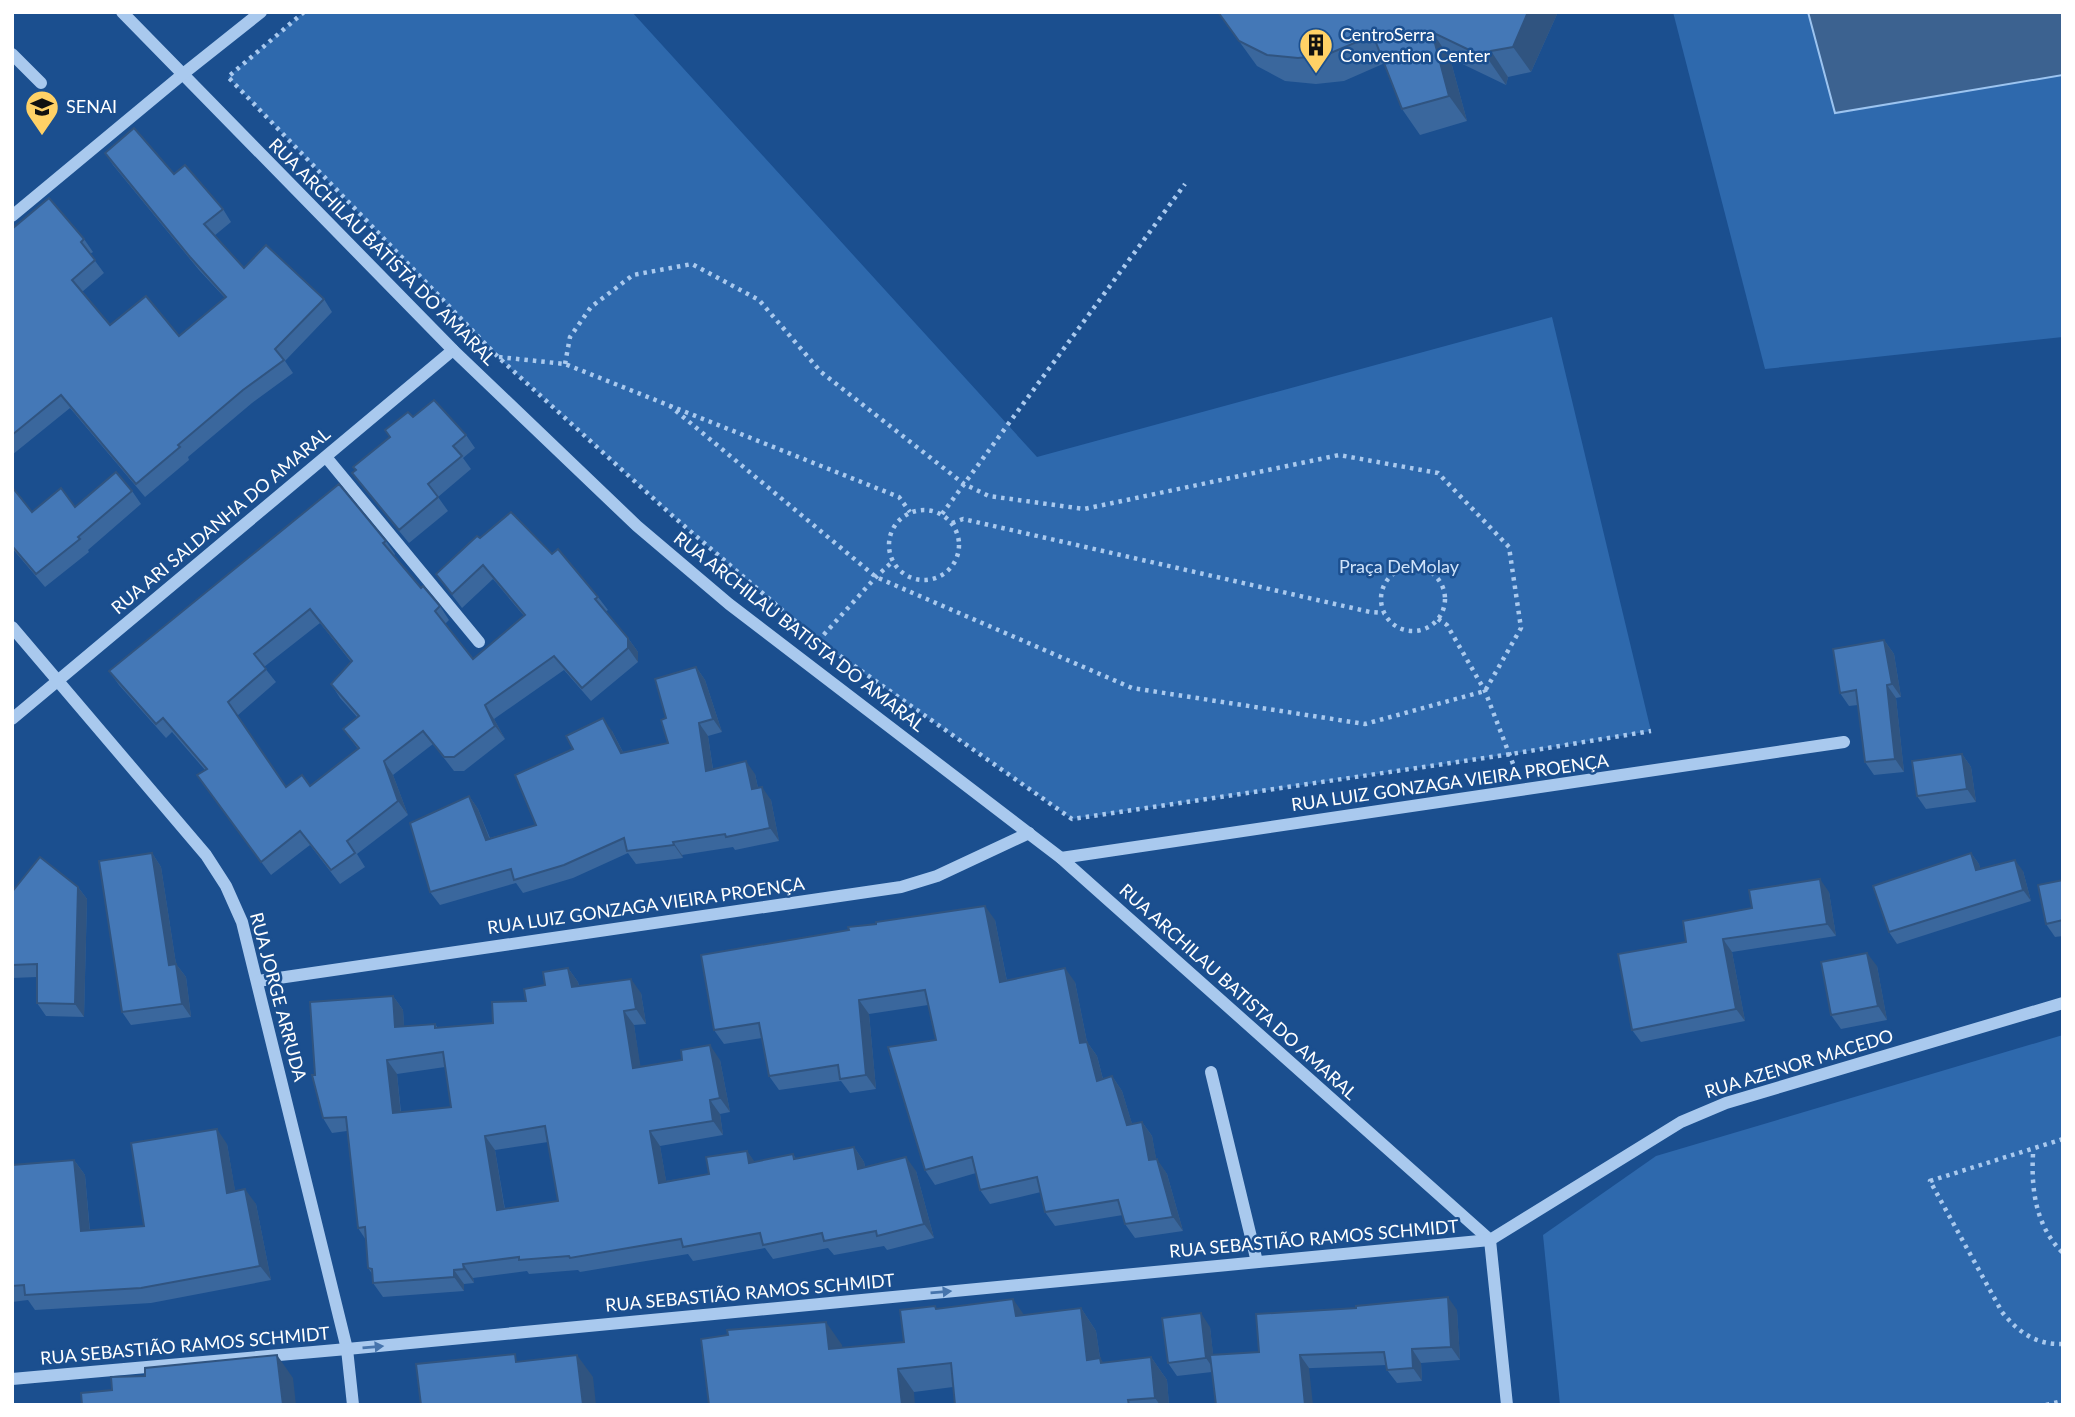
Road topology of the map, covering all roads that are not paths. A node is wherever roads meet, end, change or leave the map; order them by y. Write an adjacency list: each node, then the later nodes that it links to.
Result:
1 (122, 12): 4 (street, RUA ARCHILAU BATISTA DO AMARAL)
2 (261, 12): 4 (street)
3 (12, 54): 5 (street)
4 (183, 74): 6 (street); 7 (street, RUA ARCHILAU BATISTA DO AMARAL)
5 (41, 83)
6 (12, 216)
7 (453, 350): 8 (street, RUA ARI SALDANHA DO AMARAL); 14 (street, RUA ARCHILAU BATISTA DO AMARAL)
8 (326, 457): 10 (street); 11 (street, RUA ARI SALDANHA DO AMARAL)
9 (12, 627): 11 (street, RUA JORGE ARRUDA)
10 (479, 642)
11 (58, 681): 12 (street, RUA ARI SALDANHA DO AMARAL); 16 (street, RUA JORGE ARRUDA)
12 (12, 719)
13 (1844, 742): 15 (street, RUA LUIZ GONZAGA VIEIRA PROENÇA)
14 (1029, 833): 15 (street, RUA ARCHILAU BATISTA DO AMARAL); 16 (street, RUA LUIZ GONZAGA VIEIRA PROENÇA)
15 (1061, 858): 19 (street, RUA ARCHILAU BATISTA DO AMARAL)
16 (258, 981): 21 (street, RUA JORGE ARRUDA)
17 (2063, 1003): 19 (street, RUA AZENOR MACEDO)
18 (1211, 1072): 20 (street)
19 (1490, 1240): 20 (street, RUA SEBASTIÃO RAMOS SCHMIDT); 24 (street)
20 (1257, 1262): 21 (street, RUA SEBASTIÃO RAMOS SCHMIDT, one-way to 20)
21 (347, 1349): 22 (street, RUA SEBASTIÃO RAMOS SCHMIDT); 23 (street, RUA JORGE ARRUDA)
22 (12, 1379)
23 (353, 1405)
24 (1507, 1405)

